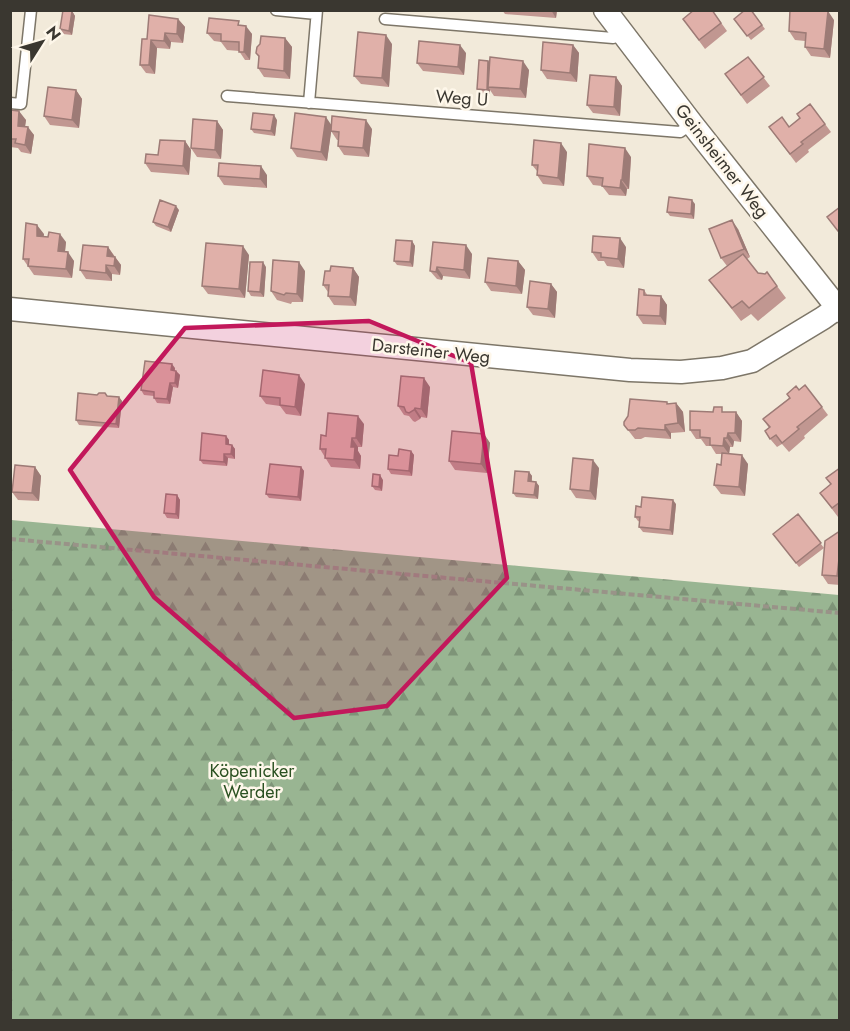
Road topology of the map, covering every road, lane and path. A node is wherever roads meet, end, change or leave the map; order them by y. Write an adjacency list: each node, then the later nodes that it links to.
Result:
1 (31, 10): 8 (lane)
2 (276, 10): 4 (lane)
3 (605, 10): 6 (street, Geinsheimer Weg)
4 (316, 12): 9 (lane)
5 (384, 19): 6 (lane)
6 (623, 34): 10 (street, Geinsheimer Weg)
7 (227, 96): 9 (lane, Weg U)
8 (10, 103)
9 (309, 103): 10 (lane, Weg U)
10 (692, 124): 12 (street, Geinsheimer Weg)
11 (10, 309): 12 (street, Darsteiner Weg)
12 (838, 310)
13 (10, 539): 14 (path)
14 (840, 613)

